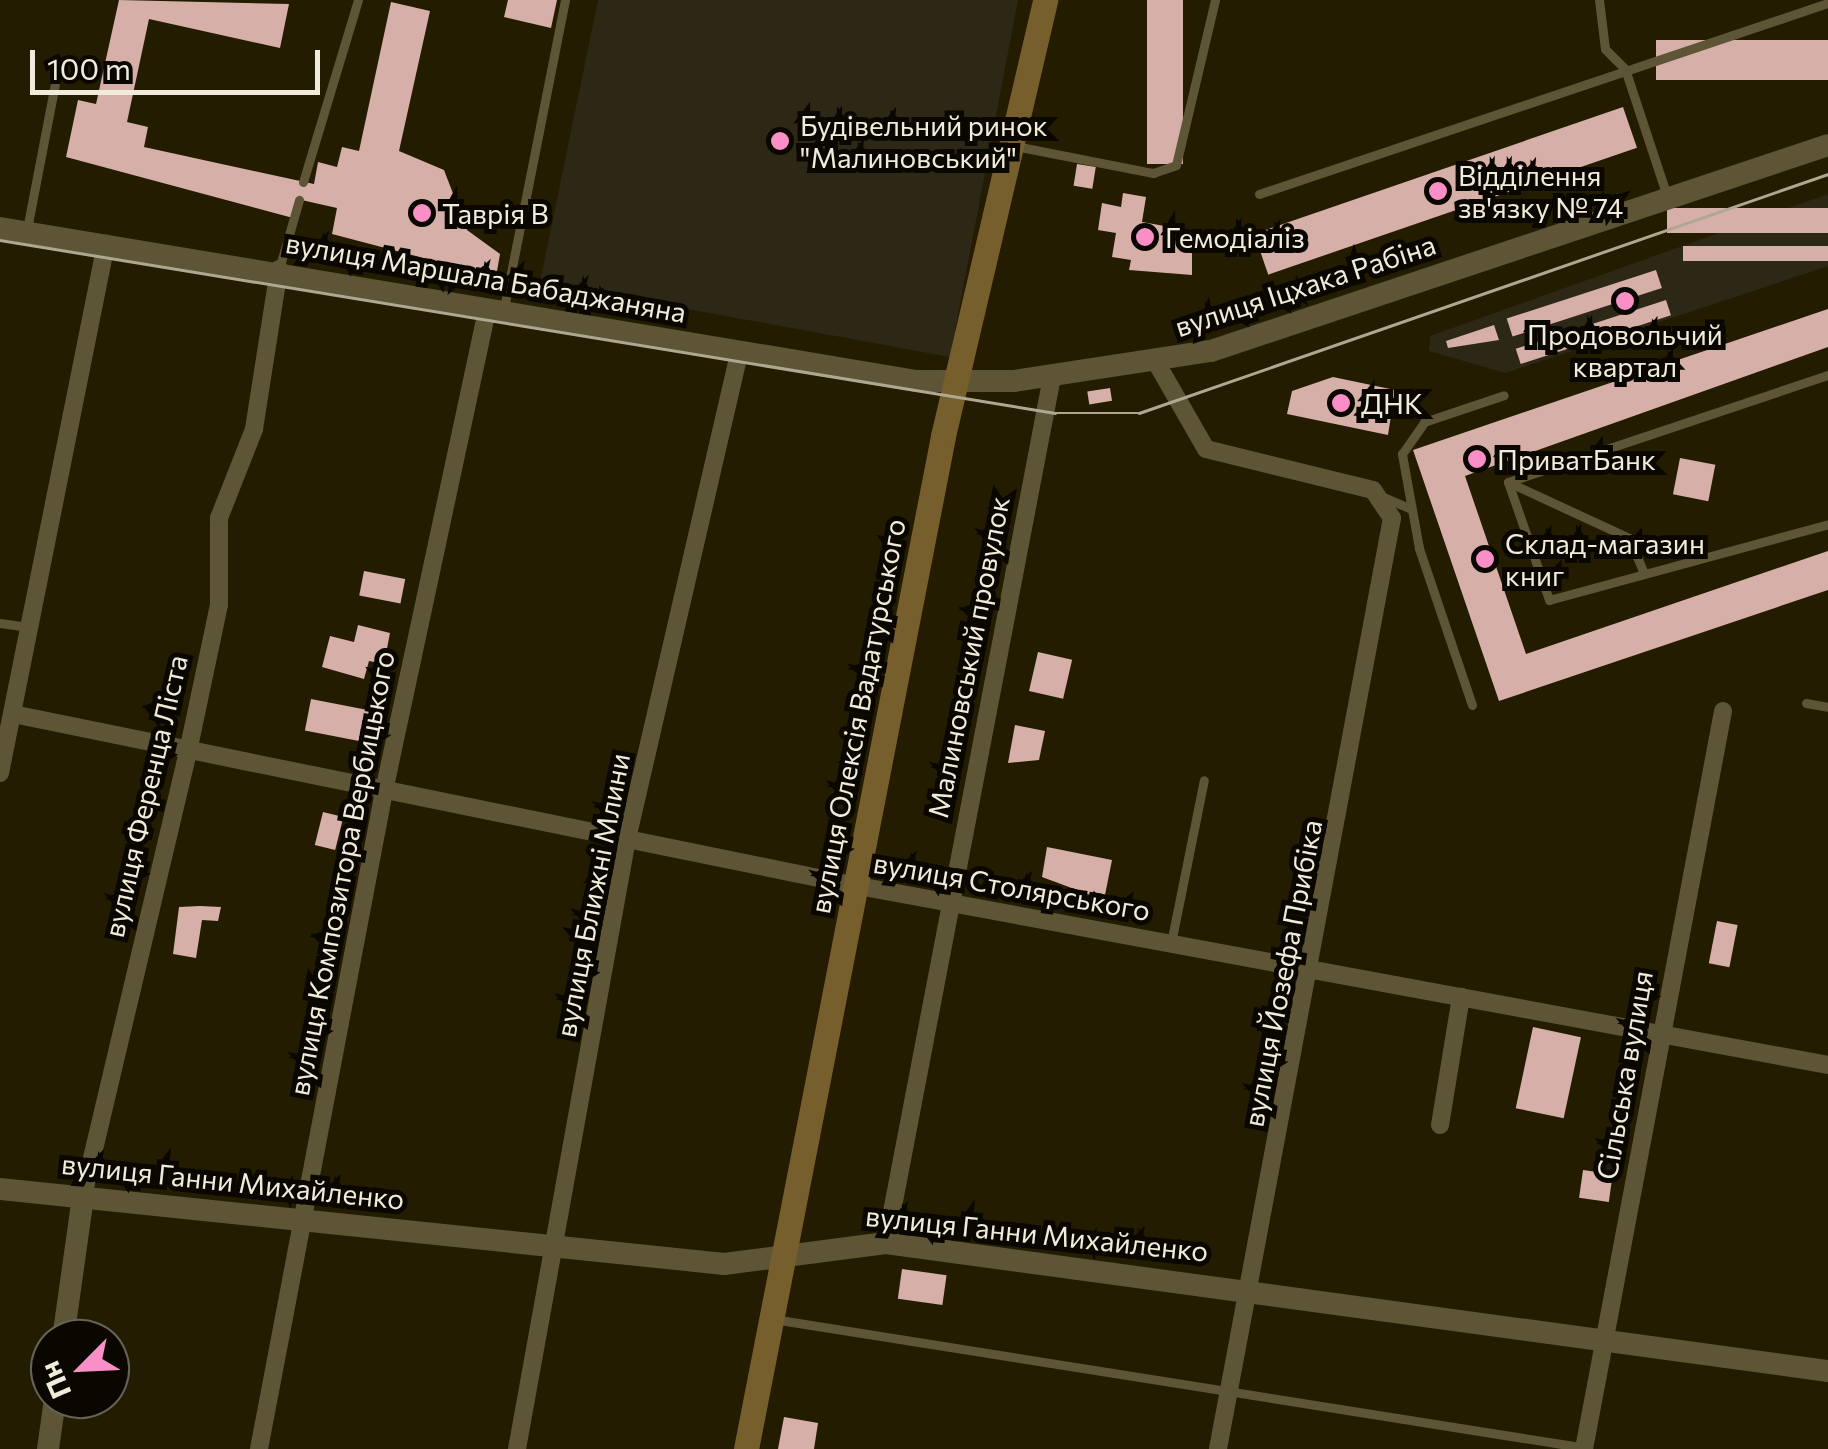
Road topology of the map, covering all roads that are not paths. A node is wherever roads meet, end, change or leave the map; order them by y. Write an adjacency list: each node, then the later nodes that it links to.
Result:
1 (358, 0): 11 (lane)
2 (565, 0): 19 (lane)
3 (1044, 0): 10 (main road, вулиця Олексія Вадатурського)
4 (1214, 0): 10 (lane)
5 (1599, 0): 7 (lane)
6 (1828, 3): 7 (lane)
7 (1625, 68): 12 (lane); 13 (lane)
8 (55, 84): 16 (lane)
9 (1828, 145): 13 (street, вулиця Іцхака Рабіна)
10 (1015, 146): 24 (main road, вулиця Олексія Вадатурського)
11 (303, 182)
12 (1259, 194)
13 (1667, 196): 21 (street, вулиця Іцхака Рабіна)
14 (299, 200): 18 (lane)
15 (0, 228): 16 (street, вулиця Маршала Бабаджаняна)
16 (26, 232): 17 (street, вулиця Маршала Бабаджаняна)
17 (106, 244): 18 (street, вулиця Маршала Бабаджаняна); 32 (street)
18 (279, 269): 19 (street, вулиця Маршала Бабаджаняна); 38 (street, вулиця Ференца Ліста)
19 (496, 310): 20 (street, вулиця Маршала Бабаджаняна); 41 (street, вулиця Композитора Вербицького)
20 (738, 354): 24 (street, вулиця Маршала Бабаджаняна); 42 (street, вулиця Ближні Млини)
21 (1156, 362): 23 (street, вулиця Іцхака Рабіна); 27 (street)
22 (1828, 375): 26 (lane)
23 (1052, 377): 24 (street, вулиця Іцхака Рабіна); 44 (street, Малиновський провулок)
24 (962, 383): 43 (main road, вулиця Олексія Вадатурського)
25 (1504, 395): 28 (lane)
26 (1508, 482): 30 (lane); 30 (lane)
27 (1386, 502): 28 (lane); 46 (street, вулиця Йозефа Прибіка)
28 (1411, 509): 34 (lane)
29 (1828, 524): 30 (lane)
30 (1644, 574)
31 (0, 623): 32 (lane)
32 (30, 628): 37 (street)
33 (1806, 704): 35 (lane)
34 (1472, 705)
35 (1828, 707)
36 (1723, 712): 48 (street, Сільська вулиця)
37 (13, 714): 38 (street, вулиця Столярського); 39 (street)
38 (190, 747): 41 (street, вулиця Столярського); 52 (street, вулиця Ференца Ліста)
39 (0, 773)
40 (1204, 780): 45 (lane)
41 (384, 790): 42 (street, вулиця Столярського); 53 (street, вулиця Композитора Вербицького)
42 (627, 840): 43 (street, вулиця Столярського); 55 (street, вулиця Ближні Млини)
43 (854, 886): 44 (street, вулиця Столярського); 56 (main road, вулиця Олексія Вадатурського)
44 (949, 902): 45 (street, вулиця Столярського); 54 (street, Малиновський провулок)
45 (1171, 943): 46 (street, вулиця Столярського)
46 (1312, 970): 47 (street, вулиця Столярського); 57 (street, вулиця Йозефа Прибіка)
47 (1461, 997): 48 (street, вулиця Столярського); 50 (street)
48 (1660, 1032): 49 (street, вулиця Столярського); 60 (street, Сільська вулиця)
49 (1828, 1064)
50 (1440, 1125)
51 (0, 1188): 52 (street, вулиця Ганни Михайленко)
52 (83, 1196): 53 (street, вулиця Ганни Михайленко); 58 (street, вулиця Ференца Ліста)
53 (299, 1218): 55 (street, вулиця Ганни Михайленко); 66 (street, вулиця Композитора Вербицького)
54 (886, 1243): 56 (street, вулиця Ганни Михайленко); 57 (street, вулиця Ганни Михайленко)
55 (558, 1244): 56 (street, вулиця Ганни Михайленко); 67 (street, вулиця Ближні Млини)
56 (778, 1259): 59 (main road, вулиця Олексія Вадатурського)
57 (1251, 1287): 60 (street, вулиця Ганни Михайленко); 62 (street, вулиця Йозефа Прибіка)
58 (66, 1319)
59 (770, 1319): 62 (lane); 68 (main road, вулиця Олексія Вадатурського)
60 (1605, 1339): 61 (street, вулиця Ганни Михайленко); 64 (street, Сільська вулиця)
61 (1828, 1371)
62 (1230, 1386): 64 (lane); 69 (street, вулиця Йозефа Прибіка)
63 (52, 1419): 65 (street)
64 (1584, 1448): 70 (lane)
65 (48, 1449)
66 (259, 1449)
67 (517, 1449)
68 (746, 1449)
69 (1218, 1449)
70 (1592, 1449)

